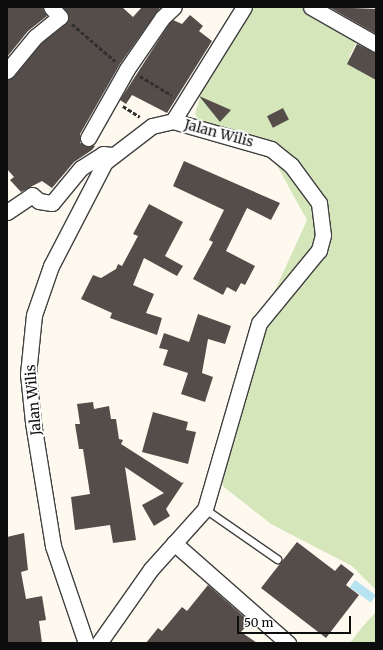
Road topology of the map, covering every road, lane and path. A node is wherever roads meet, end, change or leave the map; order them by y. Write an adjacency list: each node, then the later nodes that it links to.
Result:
1 (174, 7): 6 (street)
2 (244, 7): 9 (street)
3 (311, 7): 5 (street)
4 (55, 12): 6 (path); 7 (street)
5 (376, 44)
6 (128, 69): 8 (street); 9 (path)
7 (7, 71)
8 (111, 98): 11 (path); 12 (street)
9 (182, 102): 10 (street)
10 (173, 121): 11 (street, Jalan Wilis); 15 (street, Jalan Wilis)
11 (152, 126): 13 (street, Jalan Wilis)
12 (88, 138)
13 (111, 155): 14 (street); 18 (street, Jalan Wilis)
14 (7, 212)
15 (205, 509): 16 (street, Jalan Wilis); 17 (lane)
16 (174, 543): 19 (street, Jalan Wilis); 20 (street)
17 (277, 559)
18 (86, 643)
19 (99, 643)
20 (288, 643)

